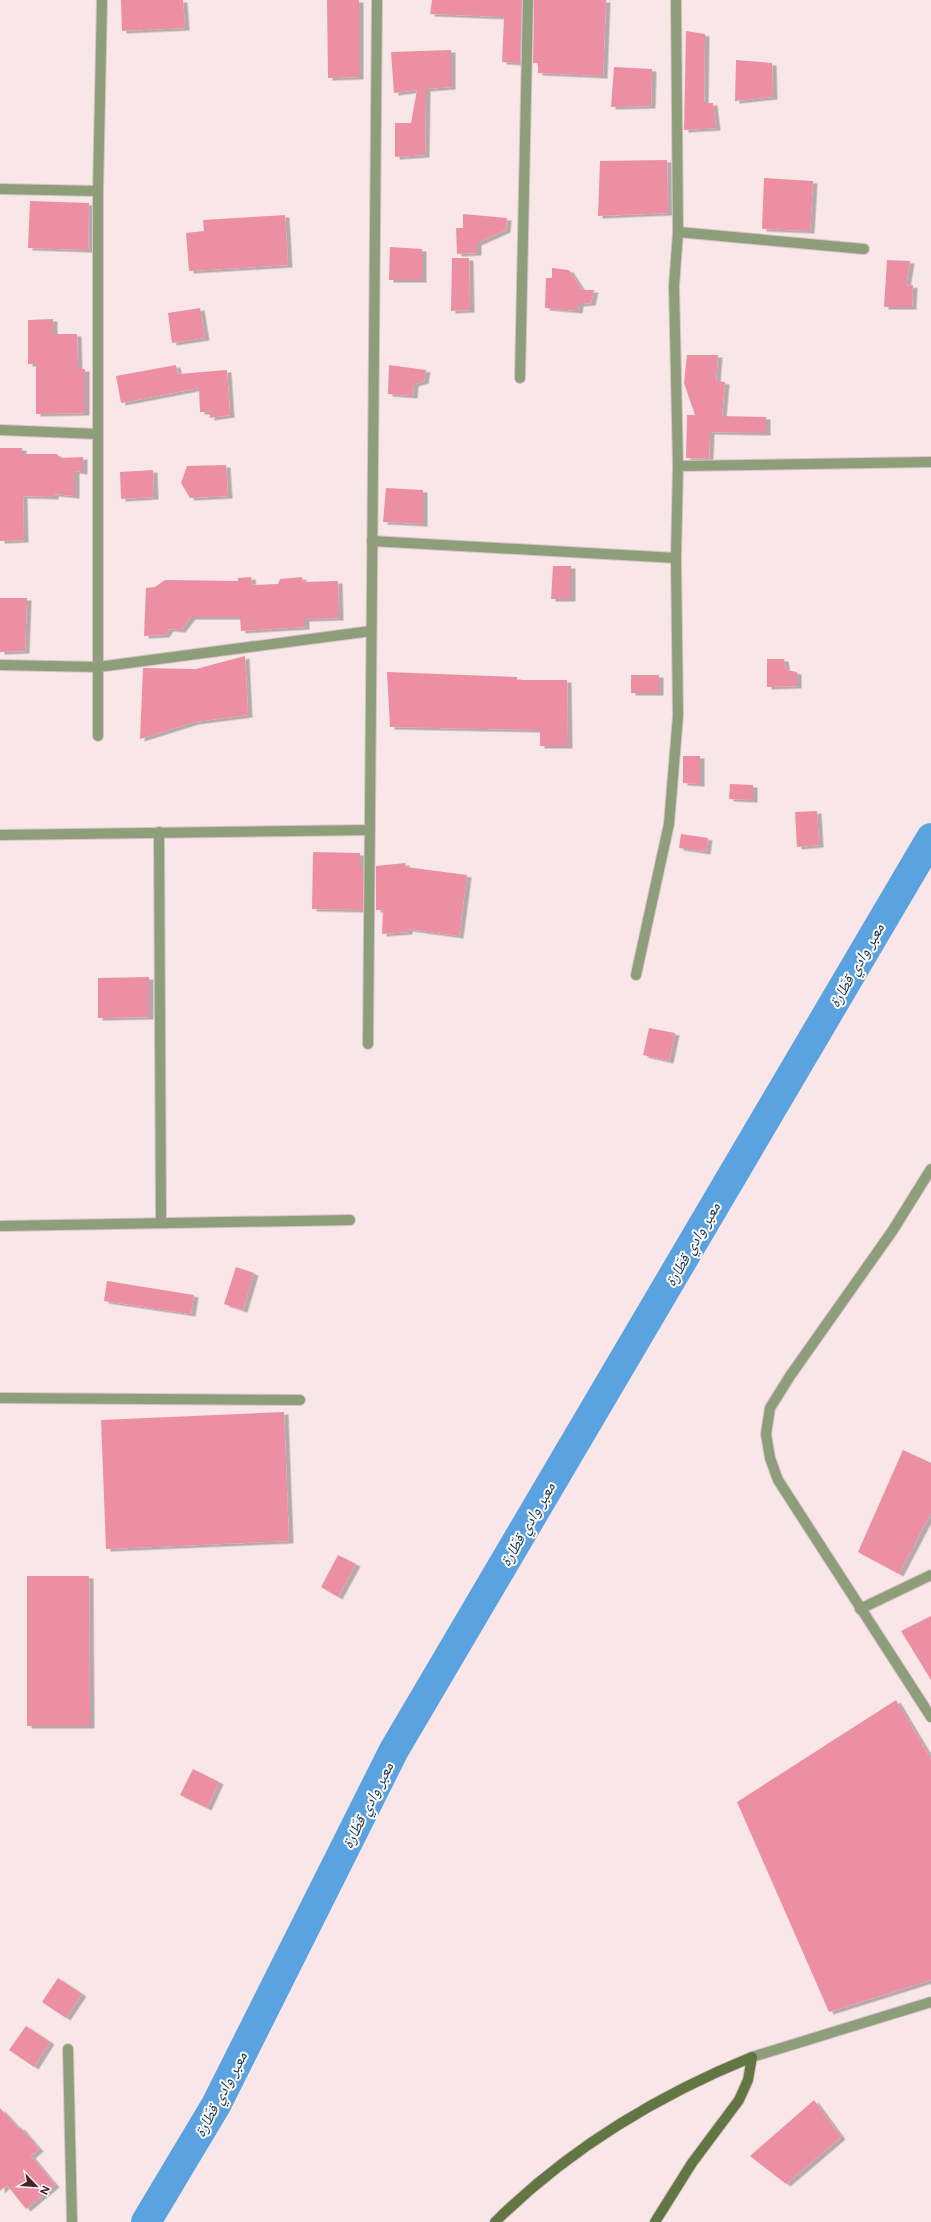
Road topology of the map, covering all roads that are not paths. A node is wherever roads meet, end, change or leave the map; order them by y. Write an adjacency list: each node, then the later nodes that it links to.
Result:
1 (102, 0): 6 (street)
2 (377, 0): 14 (street)
3 (528, 0): 9 (street)
4 (676, 0): 7 (street)
5 (0, 189): 6 (street)
6 (98, 191): 11 (street)
7 (678, 232): 8 (street); 13 (street)
8 (864, 249)
9 (520, 378)
10 (0, 430): 11 (street)
11 (98, 434): 18 (street)
12 (931, 462): 13 (street)
13 (678, 466): 15 (street)
14 (372, 541): 15 (street); 16 (street)
15 (676, 558): 23 (street)
16 (371, 631): 18 (street); 20 (street)
17 (0, 665): 18 (street)
18 (98, 667): 19 (street)
19 (98, 736)
20 (370, 830): 21 (street); 24 (street)
21 (159, 832): 22 (street); 27 (street)
22 (0, 835)
23 (636, 975)
24 (368, 1044)
25 (931, 1169): 32 (street)
26 (350, 1220): 27 (street)
27 (161, 1223): 28 (street)
28 (0, 1226)
29 (0, 1398): 30 (street)
30 (300, 1400)
31 (931, 1575): 32 (street)
32 (860, 1609): 33 (street)
33 (931, 1717)
34 (931, 2002): 36 (street)
35 (68, 2049): 37 (street)
36 (752, 2057): 38 (street); 39 (street)
37 (72, 2222)
38 (495, 2222)
39 (655, 2222)

